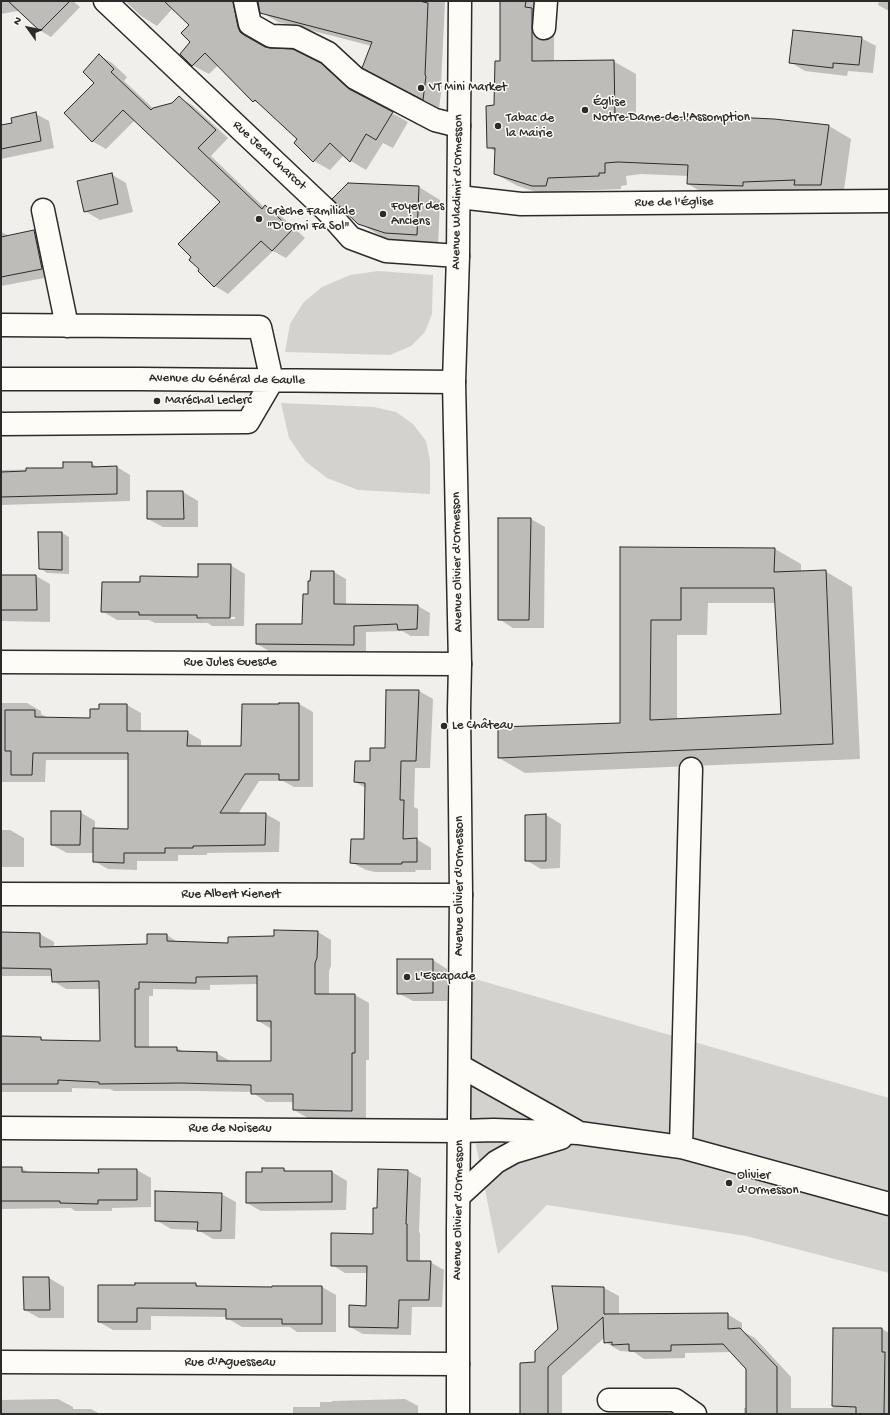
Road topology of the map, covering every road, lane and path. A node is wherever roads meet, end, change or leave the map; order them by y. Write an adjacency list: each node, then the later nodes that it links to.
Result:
1 (105, 1): 10 (street, Rue Jean Charcot)
2 (245, 1): 6 (street)
3 (460, 1): 6 (street, Avenue Wladimir d'Ormesson)
4 (546, 1): 5 (street)
5 (544, 28)
6 (459, 126): 7 (street, Avenue Wladimir d'Ormesson)
7 (459, 197): 8 (street, Rue de l'Église); 10 (street, Avenue Wladimir d'Ormesson)
8 (889, 200)
9 (43, 210): 12 (street)
10 (458, 256): 15 (street, Avenue Wladimir d'Ormesson)
11 (1, 325): 12 (street)
12 (67, 326): 14 (street)
13 (1, 379): 14 (street, Avenue du Général de Gaulle)
14 (272, 381): 15 (street, Avenue du Général de Gaulle); 16 (street)
15 (454, 382): 18 (street, Avenue Olivier d'Ormesson)
16 (1, 424)
17 (1, 662): 18 (street, Rue Jules Guesde)
18 (460, 664): 21 (street, Avenue Olivier d'Ormesson)
19 (691, 769): 26 (street)
20 (1, 894): 21 (street, Rue Albert Kienert)
21 (461, 895): 22 (street, Avenue Olivier d'Ormesson)
22 (460, 1066): 24 (street, Avenue Olivier d'Ormesson); 25 (street)
23 (1, 1128): 24 (street, Rue de Noiseau)
24 (460, 1131): 25 (street, Rue de Noiseau); 27 (street, Avenue Olivier d'Ormesson)
25 (579, 1133): 26 (street, Rue de Noiseau); 27 (street)
26 (681, 1147): 28 (street, Rue de Noiseau)
27 (459, 1196): 30 (street, Avenue Olivier d'Ormesson)
28 (889, 1204)
29 (1, 1362): 30 (street, Rue d'Aguesseau)
30 (458, 1364): 32 (street, Avenue Olivier d'Ormesson)
31 (609, 1400): 33 (street)
32 (458, 1414)
33 (695, 1414)

